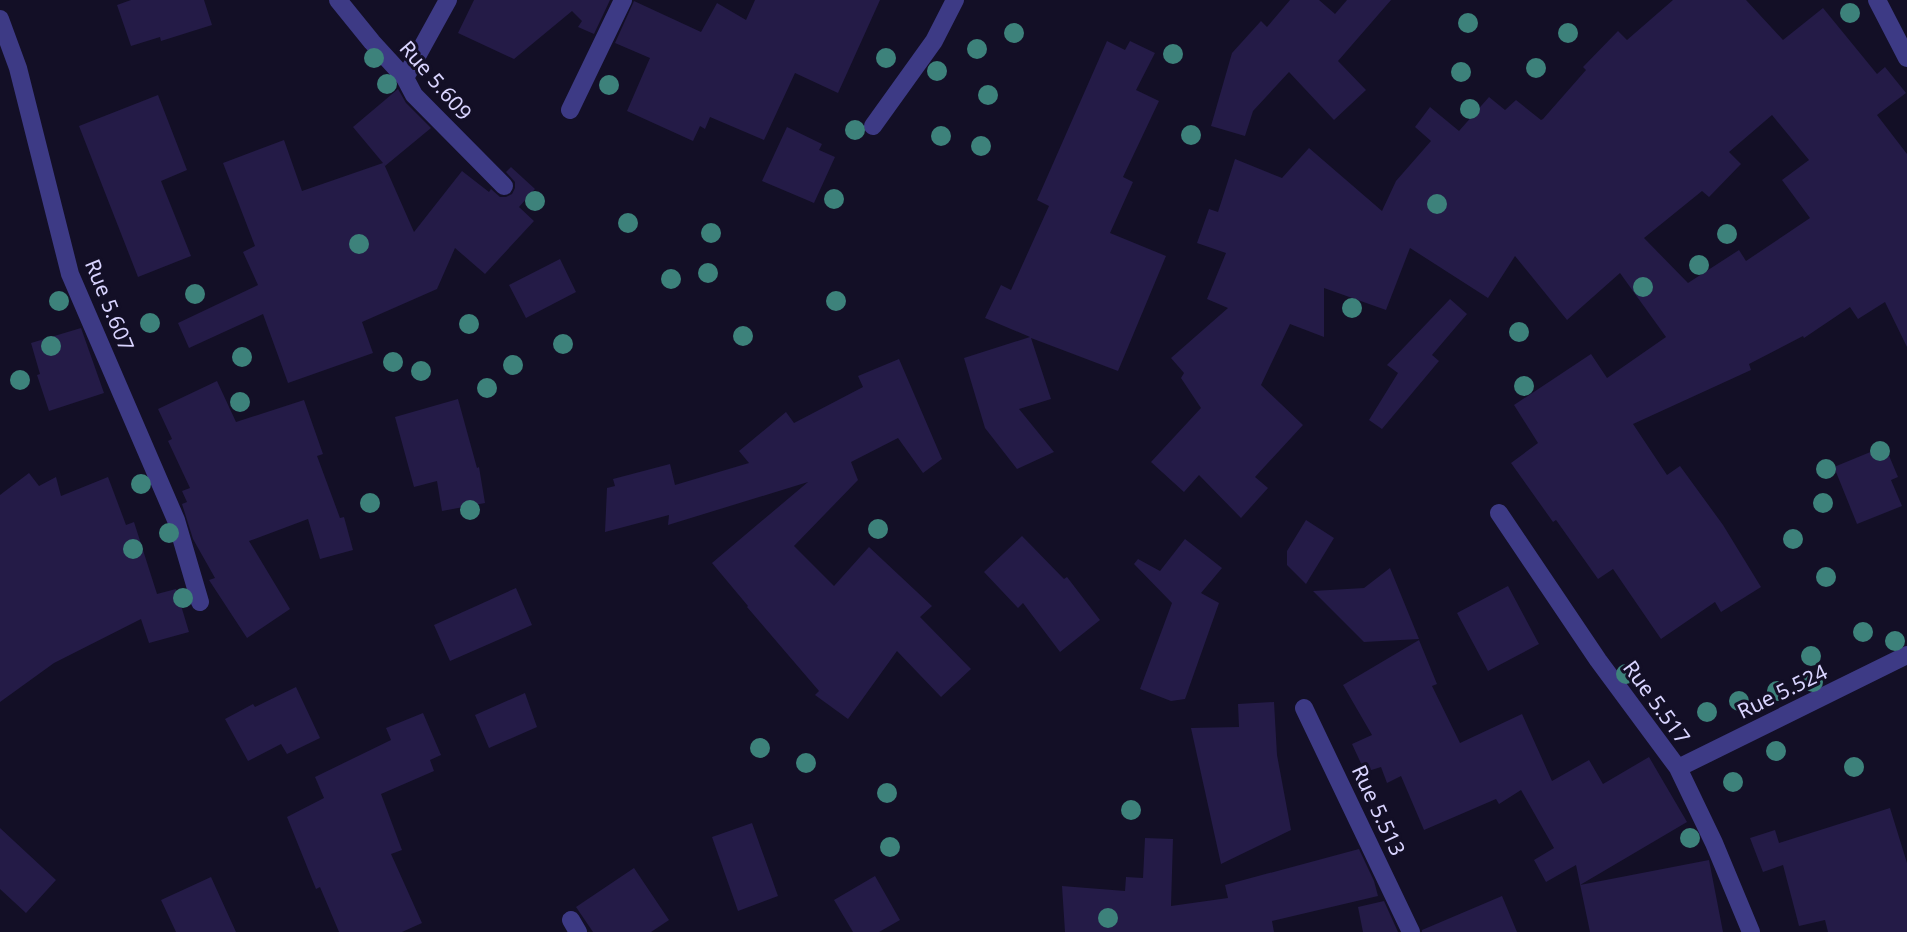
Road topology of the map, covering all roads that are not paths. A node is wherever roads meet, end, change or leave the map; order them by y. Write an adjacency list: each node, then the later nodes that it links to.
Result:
1 (338, 0): 8 (street, Rue 5.609)
2 (448, 0): 8 (street)
3 (623, 0): 9 (street)
4 (955, 0): 10 (street)
5 (1877, 0): 7 (street)
6 (0, 19): 13 (street, Rue 5.607)
7 (1907, 58)
8 (405, 78): 11 (street, Rue 5.609)
9 (570, 110)
10 (873, 126)
11 (504, 186)
12 (1499, 513): 16 (street, Rue 5.517)
13 (200, 602)
14 (1907, 655): 16 (street, Rue 5.524)
15 (1304, 708): 17 (street, Rue 5.513)
16 (1678, 768): 18 (street, Rue 5.517)
17 (1411, 932)
18 (1751, 932)

